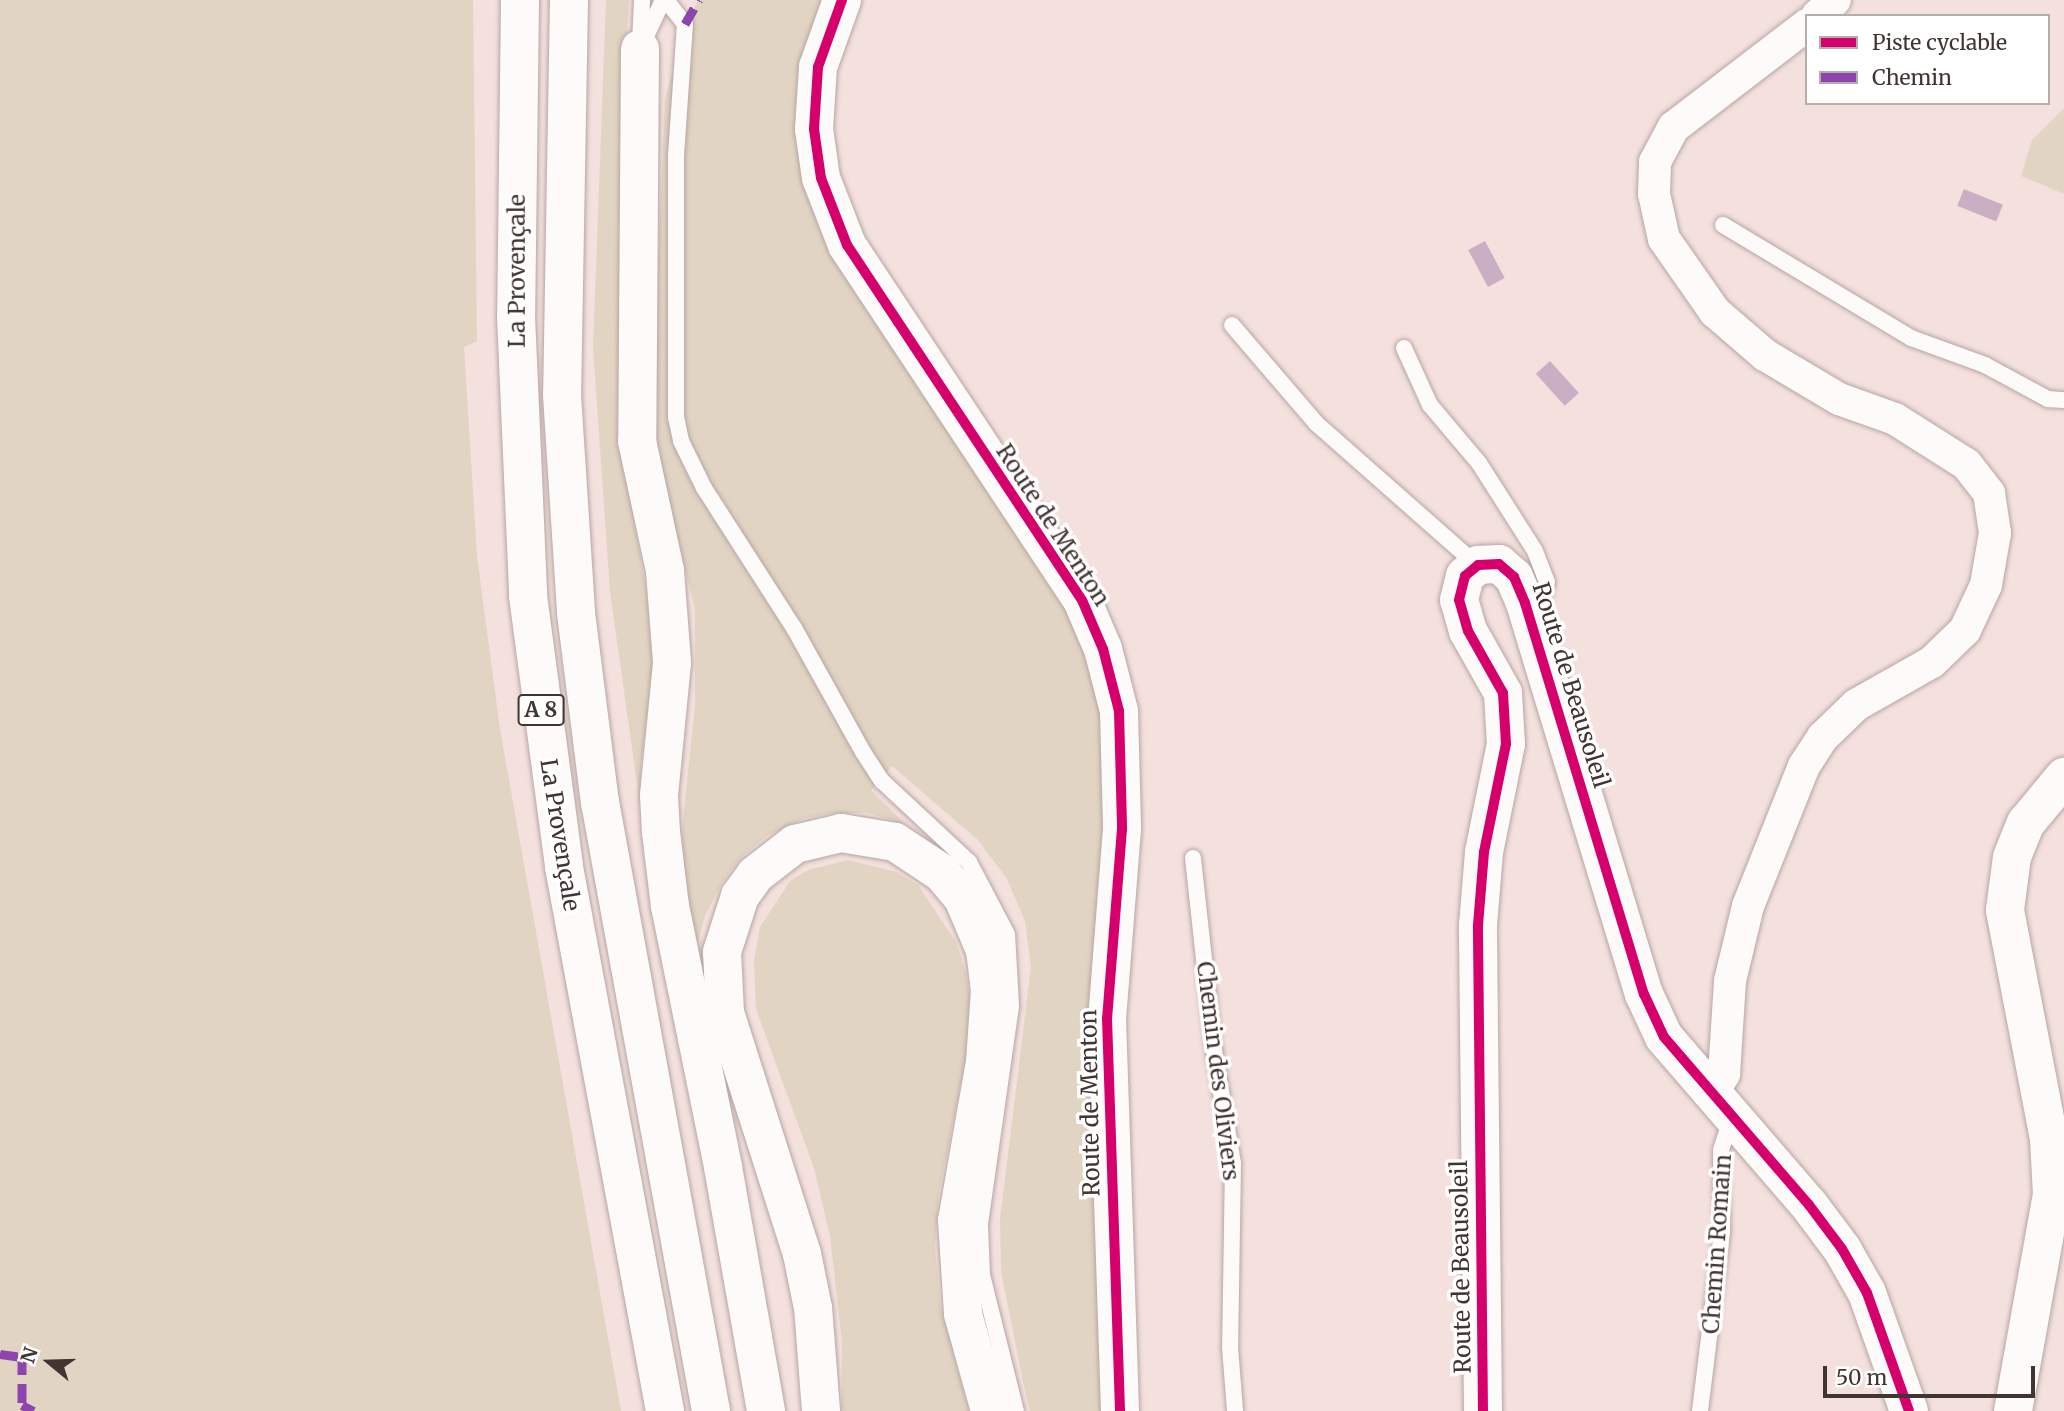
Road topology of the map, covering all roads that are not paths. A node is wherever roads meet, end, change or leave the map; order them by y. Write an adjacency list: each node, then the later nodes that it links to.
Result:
1 (520, 0): 19 (main road, La Provençale / A 8)
2 (569, 0): 20 (main road, La Provençale / A 8)
3 (642, 0): 9 (lane)
4 (665, 0): 9 (lane); 24 (lane)
5 (842, 0): 25 (main road, Route de Menton)
6 (1835, 0): 7 (street)
7 (1819, 14)
8 (1805, 27): 18 (street)
9 (640, 49): 21 (main road)
10 (1723, 225): 13 (lane)
11 (1232, 325): 14 (lane)
12 (1404, 348): 15 (lane)
13 (2064, 400)
14 (1478, 565): 15 (main road, Route de Beausoleil); 27 (main road, Route de Beausoleil)
15 (1525, 603): 18 (main road, Route de Beausoleil)
16 (2064, 777): 30 (main road)
17 (1193, 858): 26 (lane, Chemin des Oliviers)
18 (1721, 1107): 28 (lane, Chemin Romain); 29 (main road, Route de Beausoleil)
19 (665, 1411)
20 (711, 1411)
21 (766, 1411)
22 (821, 1411): 23 (main road)
23 (990, 1411)
24 (1016, 1411)
25 (1121, 1411)
26 (1235, 1411)
27 (1483, 1411)
28 (1700, 1411)
29 (1909, 1411)
30 (2013, 1411)

